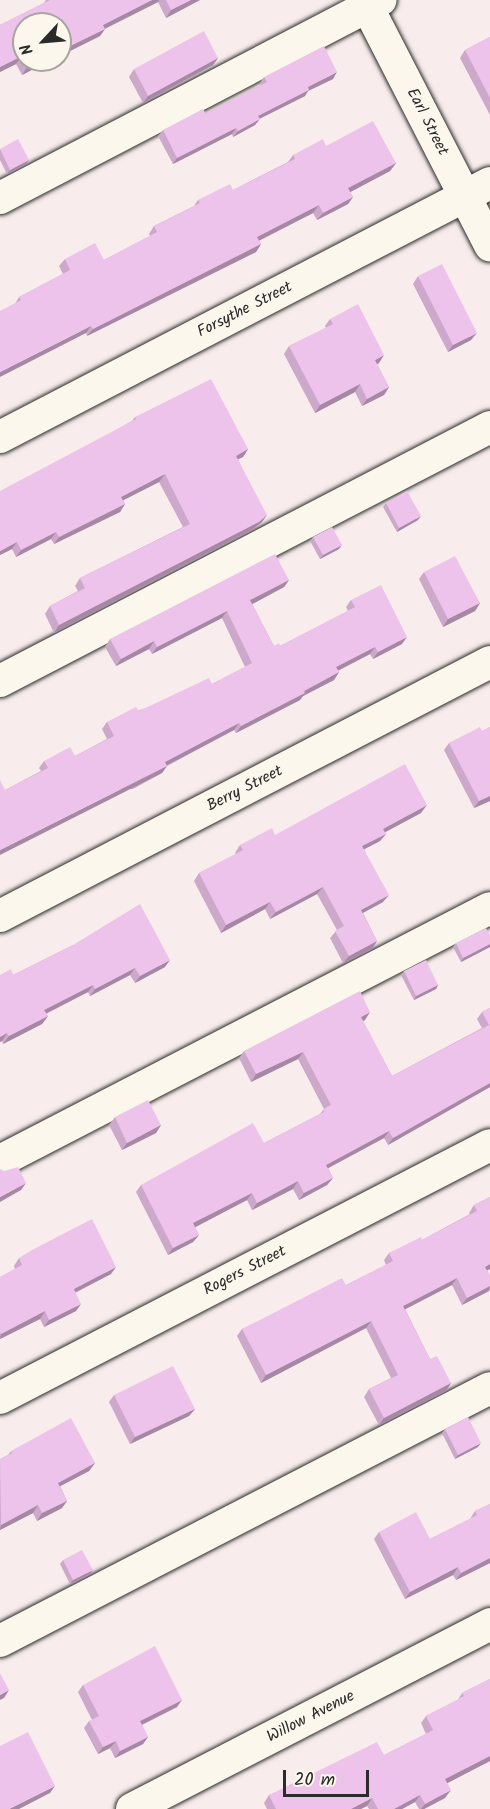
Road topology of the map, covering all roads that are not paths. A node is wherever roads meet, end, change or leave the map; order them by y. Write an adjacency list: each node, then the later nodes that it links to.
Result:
1 (371, 2): 2 (street, Earl Street); 3 (street)
2 (477, 190): 4 (street, Earl Street); 6 (street, Forsythe Street)
3 (0, 198)
4 (490, 245)
5 (490, 427): 8 (street)
6 (0, 437)
7 (490, 662): 10 (street, Berry Street)
8 (0, 681)
9 (490, 908): 12 (street)
10 (0, 916)
11 (490, 1145): 14 (street, Rogers Street)
12 (0, 1161)
13 (490, 1388): 16 (street)
14 (0, 1398)
15 (490, 1624): 17 (street, Willow Avenue)
16 (0, 1641)
17 (132, 1809)

